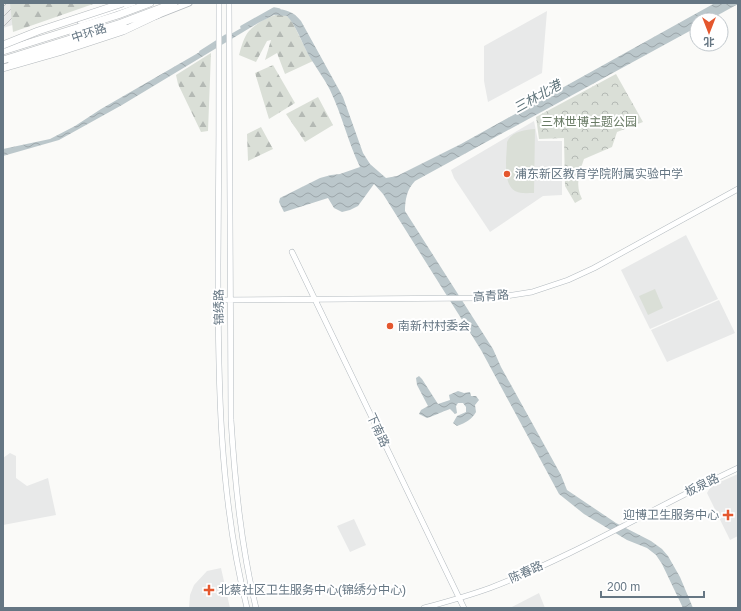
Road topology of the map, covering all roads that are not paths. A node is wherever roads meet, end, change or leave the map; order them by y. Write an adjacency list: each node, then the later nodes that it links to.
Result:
1 (113, 3): 10 (main road)
2 (123, 3): 10 (highway, bridge)
3 (133, 3): 10 (main road)
4 (150, 3): 11 (highway, 中环路)
5 (174, 3): 12 (highway, 中环路)
6 (189, 3): 9 (main road)
7 (219, 3): 17 (main road, 锦绣路)
8 (229, 3): 18 (main road, 锦绣路)
9 (159, 14): 13 (main road); 13 (highway)
10 (3, 45)
11 (3, 51)
12 (3, 60)
13 (3, 66)
14 (738, 189): 16 (main road, 高青路)
15 (292, 252): 16 (main road, 下南路)
16 (316, 299): 18 (main road, 高青路); 21 (main road, 下南路)
17 (218, 300): 18 (main road, 高青路); 22 (main road, 锦绣路)
18 (230, 300): 23 (main road, 锦绣路)
19 (738, 468): 20 (main road, 板泉路)
20 (623, 525): 21 (main road, 陈春路)
21 (460, 598): 24 (main road, 陈春路); 25 (main road, 下南路)
22 (247, 608)
23 (256, 608)
24 (424, 608)
25 (464, 608)

